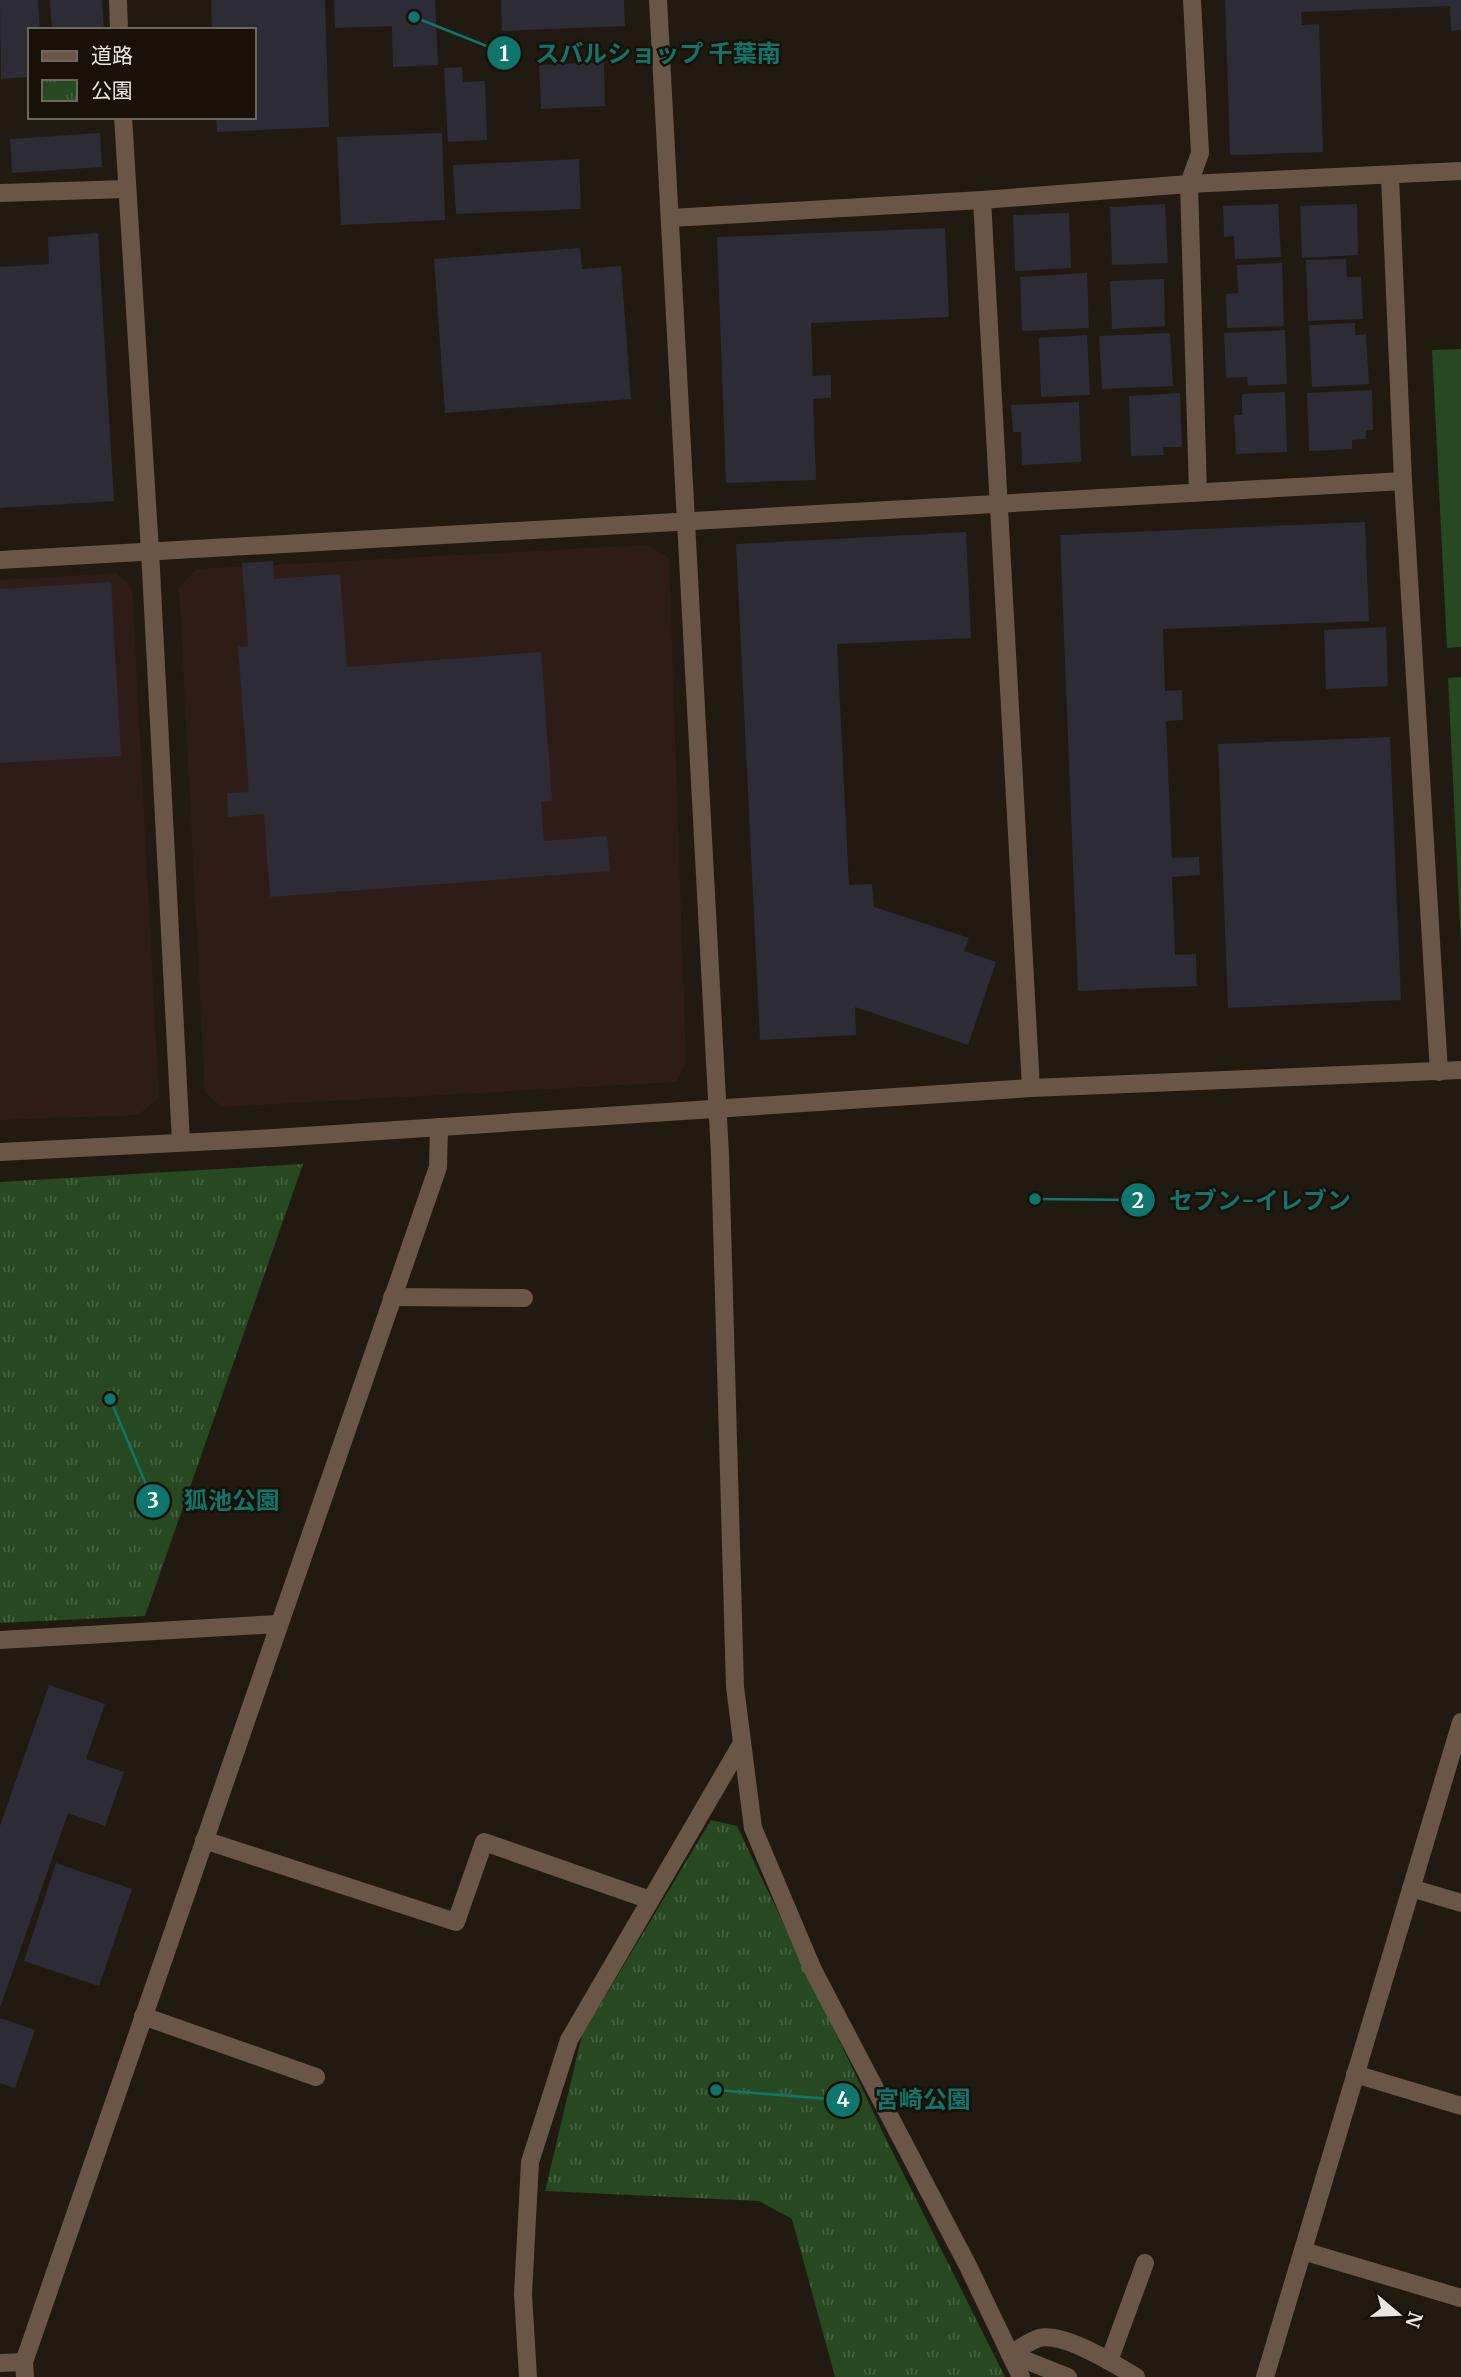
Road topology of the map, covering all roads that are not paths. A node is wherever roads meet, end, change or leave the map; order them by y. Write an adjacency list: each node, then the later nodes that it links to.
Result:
1 (118, 0): 4 (street)
2 (658, 0): 12 (street)
3 (1192, 0): 8 (street)
4 (119, 28)
5 (123, 119): 9 (street)
6 (1461, 171): 7 (street)
7 (1390, 176): 8 (street); 13 (street)
8 (1189, 184): 11 (street); 14 (street)
9 (126, 189): 10 (street); 17 (street)
10 (0, 193)
11 (982, 200): 12 (street); 15 (street)
12 (671, 218): 16 (street)
13 (1403, 481): 14 (street); 20 (street)
14 (1198, 492): 15 (street)
15 (998, 504): 16 (street); 21 (street)
16 (685, 521): 17 (street); 22 (street)
17 (150, 551): 18 (street); 24 (street)
18 (0, 560)
19 (1461, 1070): 20 (street)
20 (1439, 1072): 21 (street)
21 (1031, 1088): 22 (street)
22 (717, 1110): 23 (street); 31 (street)
23 (439, 1127): 24 (street); 26 (street)
24 (181, 1142): 25 (street)
25 (0, 1152)
26 (392, 1297): 27 (street); 28 (street)
27 (524, 1298)
28 (278, 1624): 29 (street); 32 (street)
29 (0, 1640)
30 (1461, 1723): 33 (street)
31 (742, 1742): 34 (street); 43 (street)
32 (204, 1840): 34 (street); 36 (street)
33 (1411, 1888): 35 (street); 37 (street)
34 (650, 1900): 47 (street)
35 (1461, 1903)
36 (143, 2016): 38 (street); 46 (street)
37 (1355, 2074): 39 (street); 40 (street)
38 (316, 2077)
39 (1461, 2106)
40 (1303, 2250): 42 (street); 51 (street)
41 (1144, 2263): 44 (street)
42 (1461, 2298)
43 (1010, 2354): 44 (street); 48 (street); 49 (street)
44 (1110, 2361): 50 (street)
45 (0, 2363): 46 (street)
46 (25, 2369)
47 (528, 2377)
48 (1021, 2377)
49 (1068, 2377)
50 (1136, 2377)
51 (1265, 2377)

